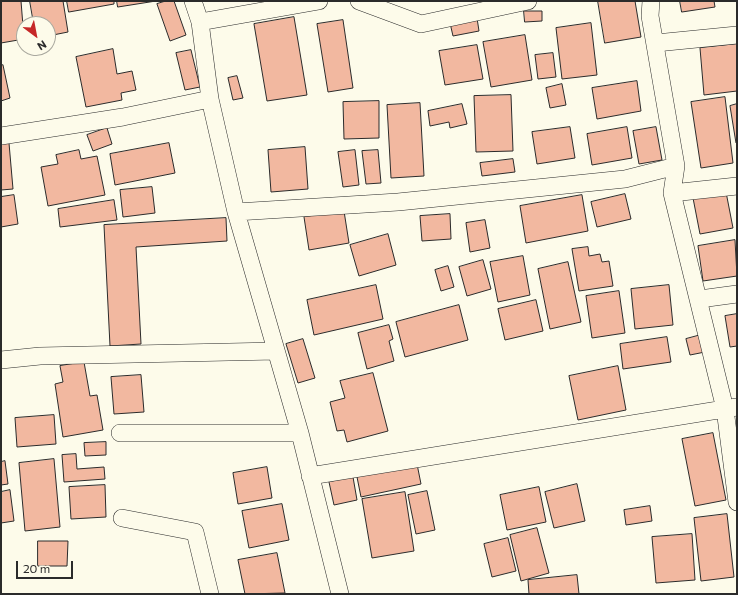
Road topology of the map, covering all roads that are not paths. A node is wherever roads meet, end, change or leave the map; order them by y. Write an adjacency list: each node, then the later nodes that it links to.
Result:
1 (193, 1): 6 (street)
2 (319, 1): 6 (street)
3 (359, 1): 4 (street)
4 (528, 1)
5 (651, 1): 8 (street)
6 (200, 22): 9 (street)
7 (737, 35): 8 (street)
8 (656, 43): 11 (street)
9 (210, 99): 10 (street); 14 (street)
10 (1, 136)
11 (676, 166): 13 (street); 14 (street)
12 (737, 186): 13 (street)
13 (672, 193): 16 (street)
14 (236, 212): 17 (street)
15 (737, 294): 16 (street)
16 (700, 299): 19 (street)
17 (276, 350): 18 (street); 21 (street)
18 (1, 360)
19 (731, 408): 22 (street); 23 (street)
20 (120, 432): 21 (street)
21 (300, 433): 22 (street)
22 (310, 476): 26 (street)
23 (737, 502)
24 (122, 518): 25 (street)
25 (210, 594)
26 (340, 594)

